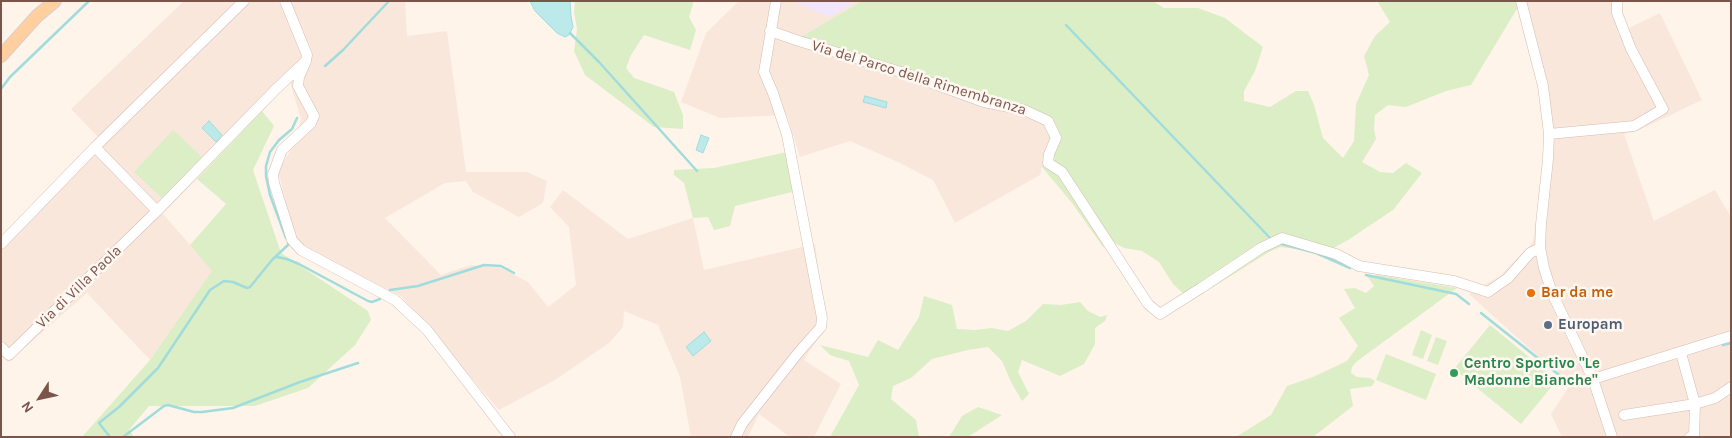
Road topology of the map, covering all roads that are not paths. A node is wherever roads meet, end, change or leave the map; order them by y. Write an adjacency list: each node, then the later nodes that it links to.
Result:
1 (55, 1): 8 (main road)
2 (244, 1): 11 (street)
3 (285, 1): 9 (street)
4 (776, 1): 7 (street)
5 (1617, 1): 10 (street)
6 (1523, 2): 10 (street)
7 (770, 31): 14 (street, Via del Parco della Rimembranza); 23 (street)
8 (1, 56)
9 (306, 61): 12 (street, Via di Villa Paola); 22 (street)
10 (1549, 134): 14 (street)
11 (95, 148): 12 (street); 13 (street)
12 (157, 212): 16 (street, Via di Villa Paola)
13 (1, 244)
14 (1540, 248): 18 (street)
15 (1731, 336): 17 (street)
16 (1, 347)
17 (1681, 353): 18 (street); 20 (street)
18 (1593, 379): 24 (street)
19 (1731, 387): 20 (street)
20 (1695, 404): 21 (street); 25 (street)
21 (1624, 415)
22 (510, 437)
23 (736, 437)
24 (1612, 437)
25 (1690, 437)

